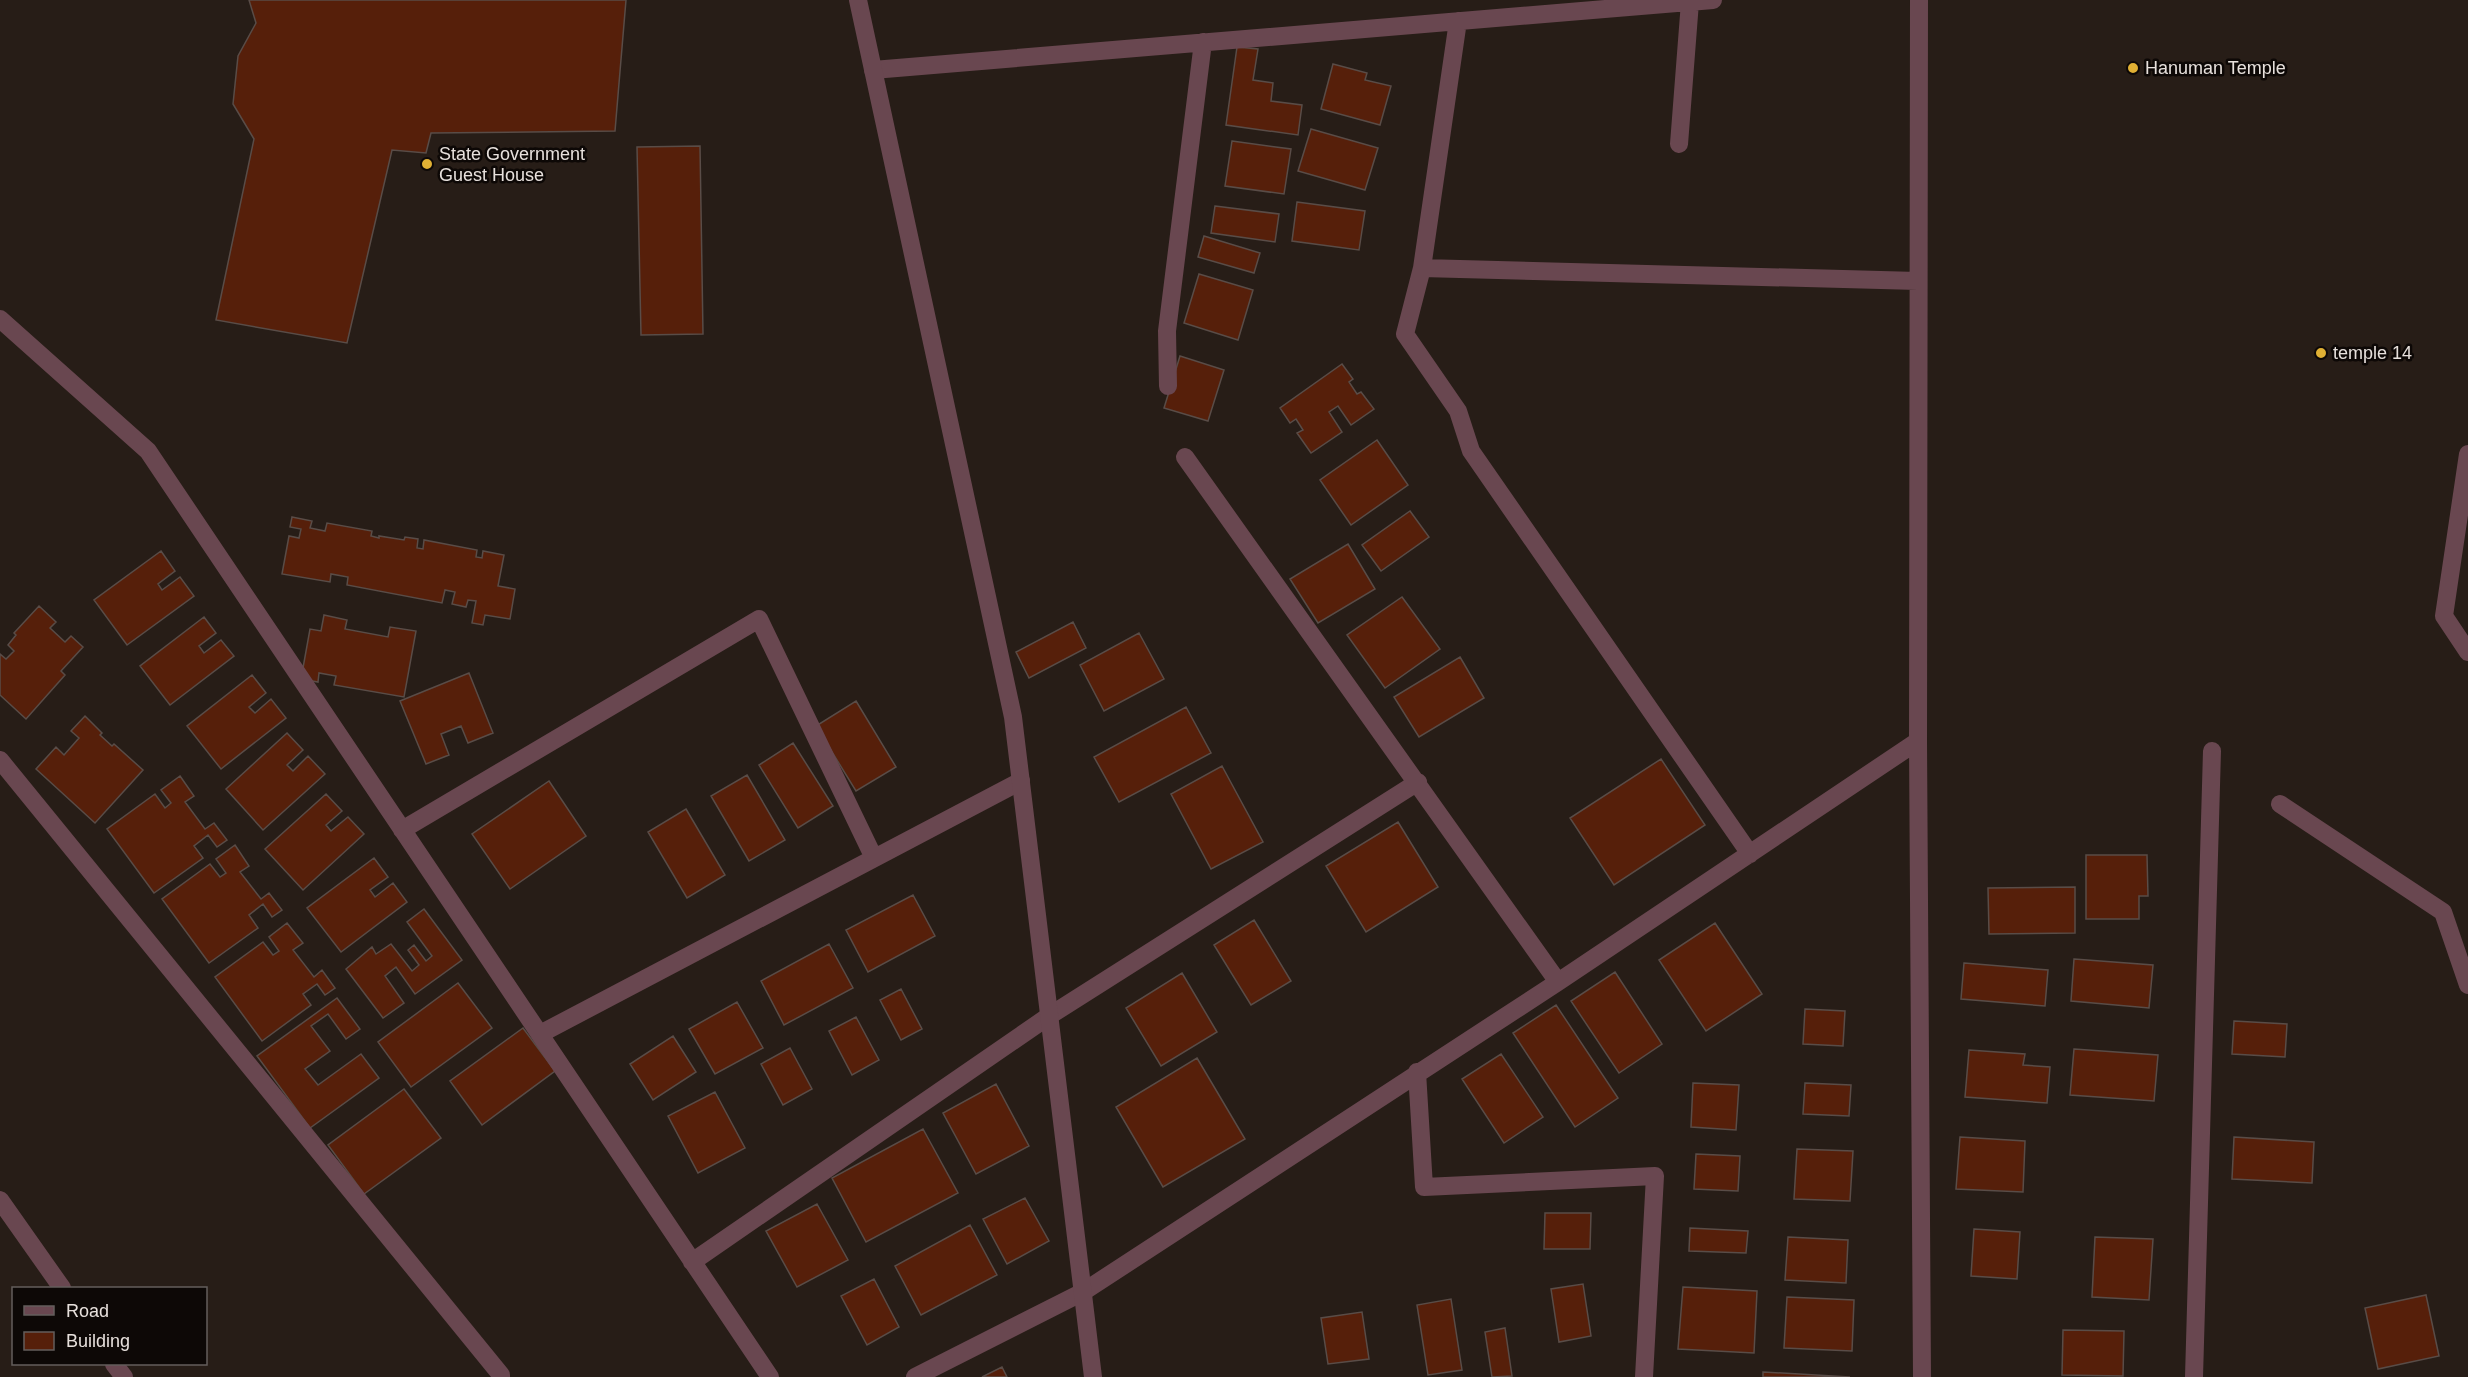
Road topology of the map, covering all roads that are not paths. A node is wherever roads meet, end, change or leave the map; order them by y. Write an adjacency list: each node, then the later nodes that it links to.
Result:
1 (858, 0): 7 (street)
2 (1713, 0): 4 (street)
3 (1918, 0): 10 (street)
4 (1690, 2): 5 (street); 8 (street)
5 (1458, 21): 6 (street); 9 (street)
6 (1203, 42): 7 (street); 12 (street)
7 (873, 70): 19 (street)
8 (1679, 144)
9 (1422, 268): 10 (street); 23 (street)
10 (1918, 281): 16 (street)
11 (0, 319): 22 (street)
12 (1168, 386)
13 (2468, 454): 15 (street)
14 (1185, 457): 20 (street)
15 (2468, 651)
16 (1918, 741): 23 (street); 41 (street)
17 (2212, 751): 42 (street)
18 (0, 760): 36 (street)
19 (1021, 781): 24 (street); 27 (street)
20 (1418, 782): 25 (street); 27 (street)
21 (2280, 804): 26 (street)
22 (402, 830): 24 (street); 28 (street)
23 (1750, 854): 25 (street)
24 (874, 858): 28 (street)
25 (1558, 982): 29 (street)
26 (2468, 985)
27 (1049, 1016): 31 (street); 33 (street)
28 (540, 1034): 31 (street)
29 (1417, 1072): 33 (street); 40 (street)
30 (0, 1200): 32 (street)
31 (692, 1262): 37 (street)
32 (61, 1287)
33 (1083, 1292): 38 (street); 39 (street)
34 (115, 1365): 35 (street)
35 (124, 1377)
36 (501, 1377)
37 (770, 1377)
38 (915, 1377)
39 (1093, 1377)
40 (1644, 1377)
41 (1922, 1377)
42 (2194, 1377)

